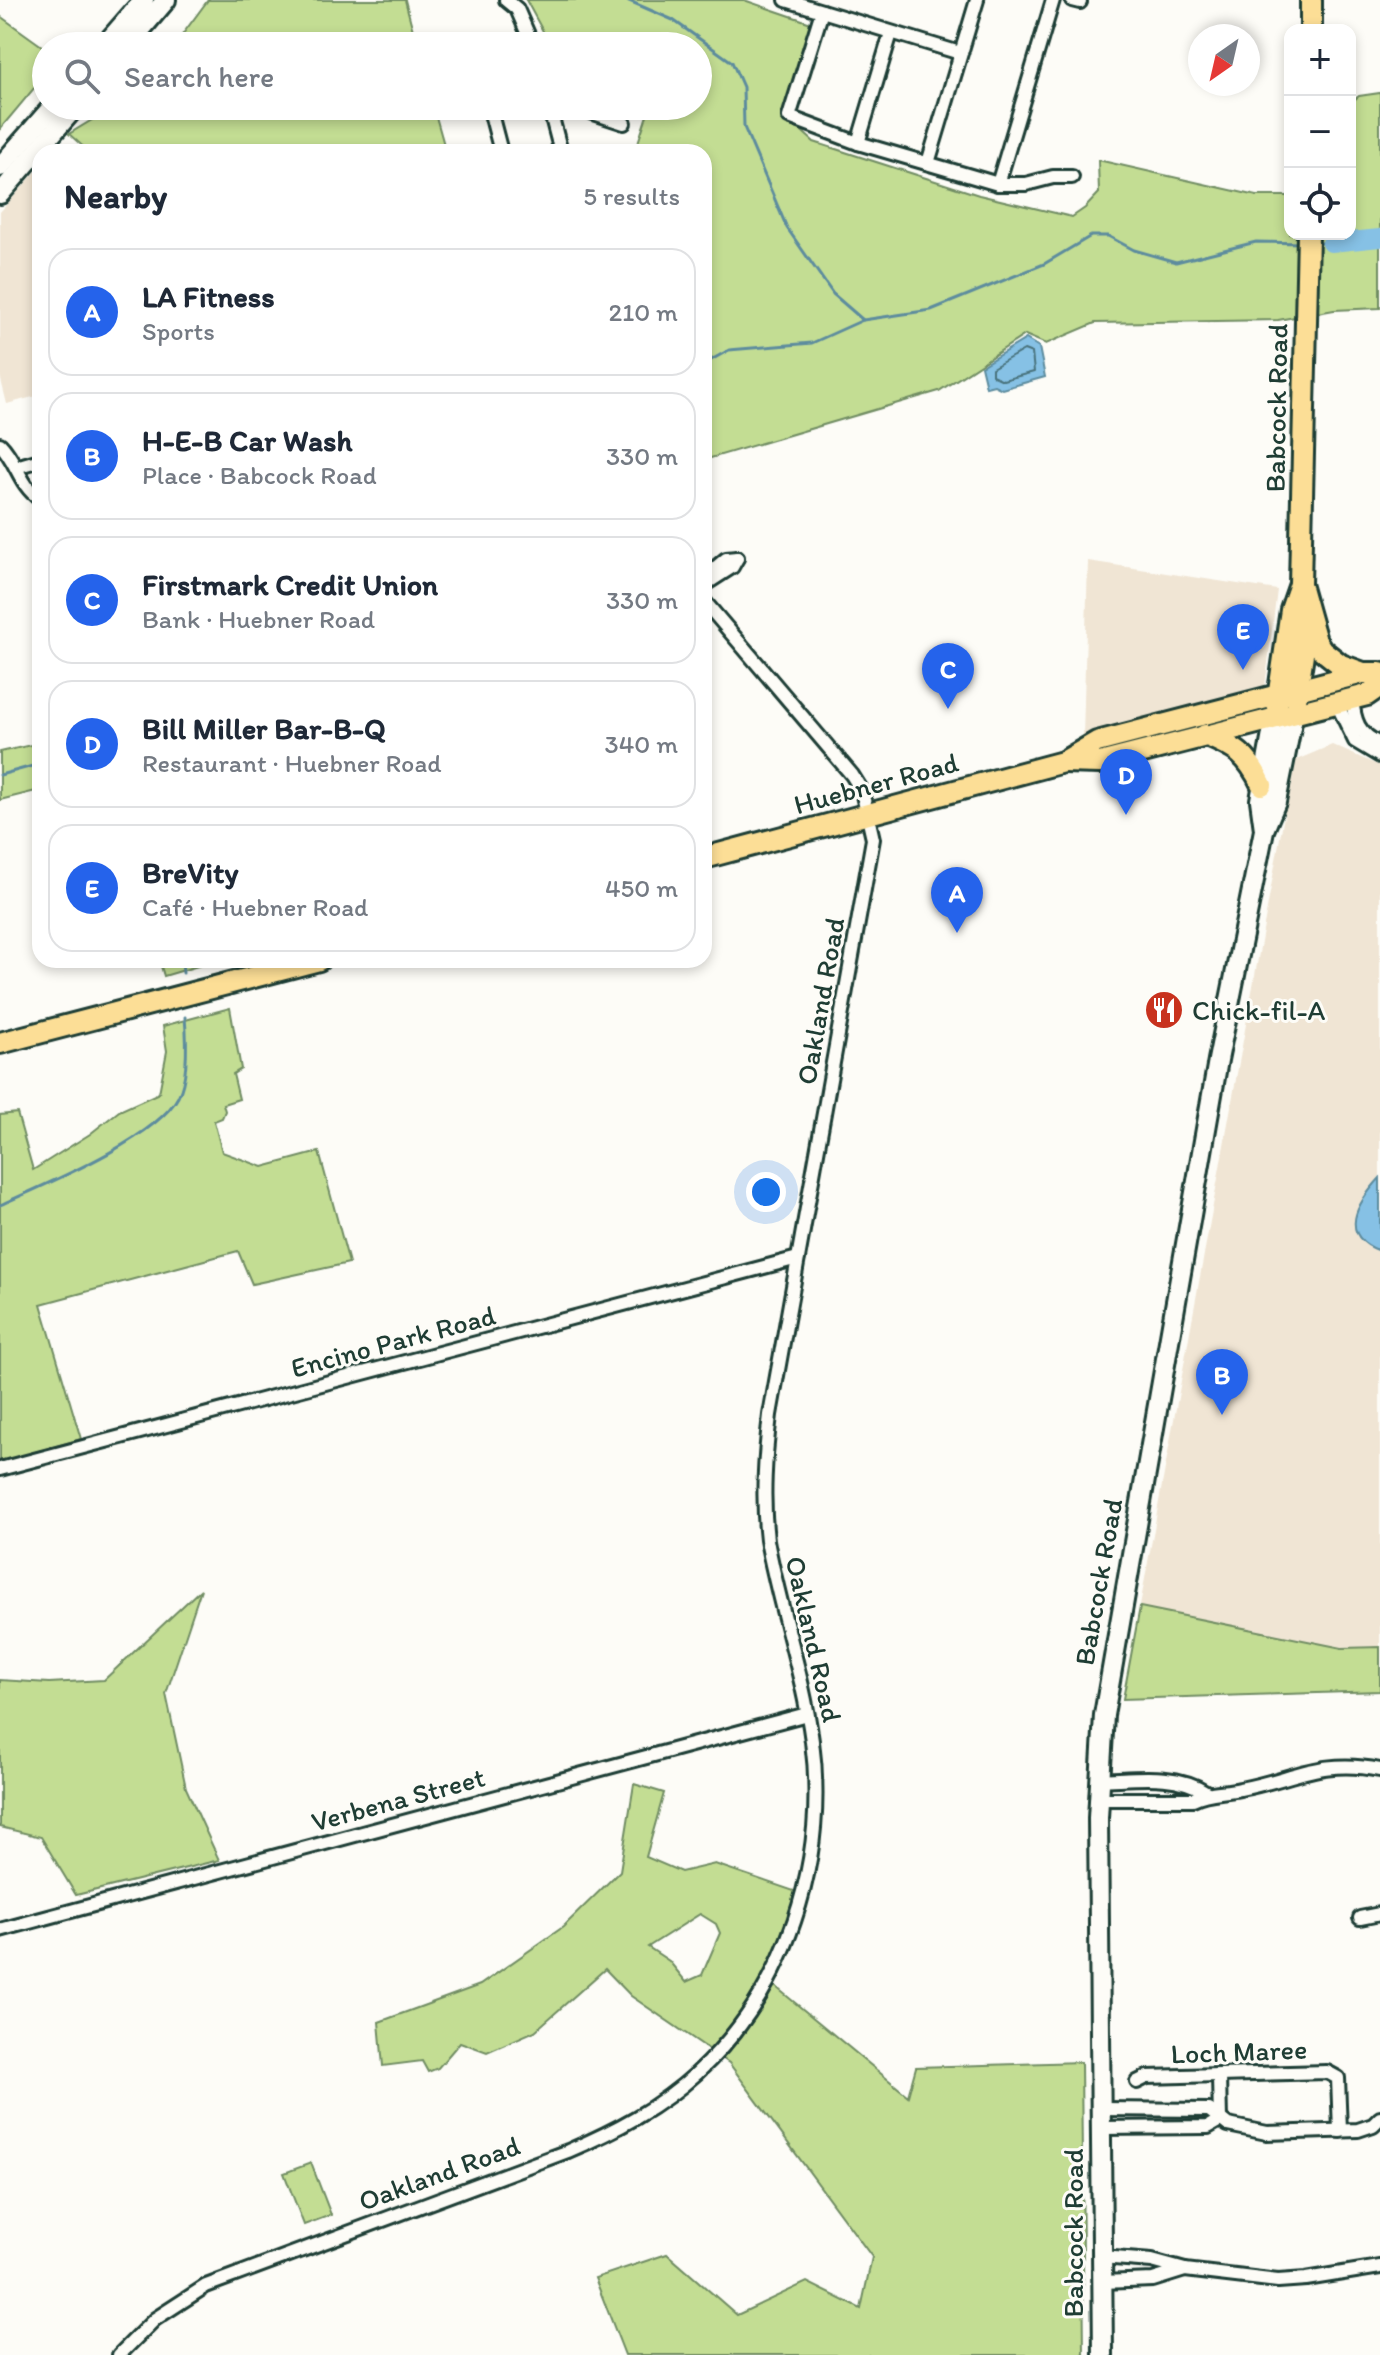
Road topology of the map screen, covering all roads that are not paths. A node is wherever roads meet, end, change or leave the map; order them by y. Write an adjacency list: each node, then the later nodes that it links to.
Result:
1 (144, 0): 10 (main road)
2 (166, 0): 11 (main road)
3 (506, 0): 12 (street)
4 (786, 0): 8 (street)
5 (977, 0): 14 (street)
6 (1053, 0): 29 (street)
7 (1311, 0): 9 (main road)
8 (822, 11): 13 (street); 21 (street)
9 (1311, 24)
10 (116, 32)
11 (139, 32)
12 (527, 32)
13 (891, 33): 14 (street); 21 (street)
14 (960, 53): 26 (street)
15 (41, 120): 27 (main road)
16 (64, 120): 22 (main road)
17 (493, 120): 23 (street)
18 (552, 120): 24 (street)
19 (615, 120): 20 (street)
20 (624, 123)
21 (858, 143): 26 (street)
22 (43, 144)
23 (499, 144)
24 (559, 144)
25 (32, 157): 30 (main road)
26 (928, 163): 29 (street)
27 (0, 167)
28 (1072, 177): 29 (street)
29 (998, 184)
30 (0, 194)
31 (1308, 240): 36 (main road, Babcock Road)
32 (0, 444): 34 (street)
33 (32, 462): 34 (street)
34 (16, 467): 35 (street)
35 (32, 493)
36 (1300, 584): 38 (main road, Babcock Road); 41 (main road, Babcock Road)
37 (712, 610): 49 (street, Oakland Road)
38 (1309, 613): 39 (main road); 41 (main road, Babcock Road)
39 (1371, 673): 41 (main road, Huebner Road)
40 (1380, 686): 42 (main road, Huebner Road)
41 (1288, 692): 43 (main road, Babcock Road); 47 (main road, Huebner Road)
42 (1344, 700): 43 (main road, Huebner Road); 45 (street); 46 (street)
43 (1285, 715): 44 (main road, Huebner Road); 48 (main road, Babcock Road); 50 (main road, Babcock Road)
44 (1205, 735): 47 (main road, Huebner Road); 48 (main road)
45 (1380, 744)
46 (1380, 756)
47 (1063, 762): 49 (main road, Huebner Road)
48 (1262, 785): 50 (main road, Babcock Road)
49 (869, 815): 51 (main road, Huebner Road); 54 (street, Oakland Road)
50 (1264, 830): 58 (main road, Babcock Road)
51 (712, 856)
52 (288, 968): 53 (main road)
53 (0, 1043)
54 (798, 1258): 55 (street, Encino Park Road); 56 (street, Oakland Road)
55 (0, 1469)
56 (807, 1714): 63 (street, Verbena Street); 74 (street, Oakland Road)
57 (1380, 1770): 59 (street)
58 (1100, 1780): 59 (street); 60 (main road, Babcock Road)
59 (1206, 1792): 60 (street)
60 (1099, 1799): 66 (main road, Babcock Road)
61 (1380, 1914): 62 (street)
62 (1360, 1918)
63 (0, 1930)
64 (1219, 2076): 65 (street, Loch Maree); 68 (street); 69 (street, Loch Maree)
65 (1137, 2082)
66 (1100, 2118): 68 (street); 68 (street); 70 (main road, Babcock Road)
67 (1380, 2118): 69 (street)
68 (1220, 2120): 69 (street)
69 (1340, 2131)
70 (1101, 2257): 72 (street); 73 (main road, Babcock Road)
71 (1380, 2267): 72 (street)
72 (1185, 2270): 73 (street)
73 (1102, 2282): 75 (main road, Babcock Road)
74 (119, 2355)
75 (1103, 2355)

